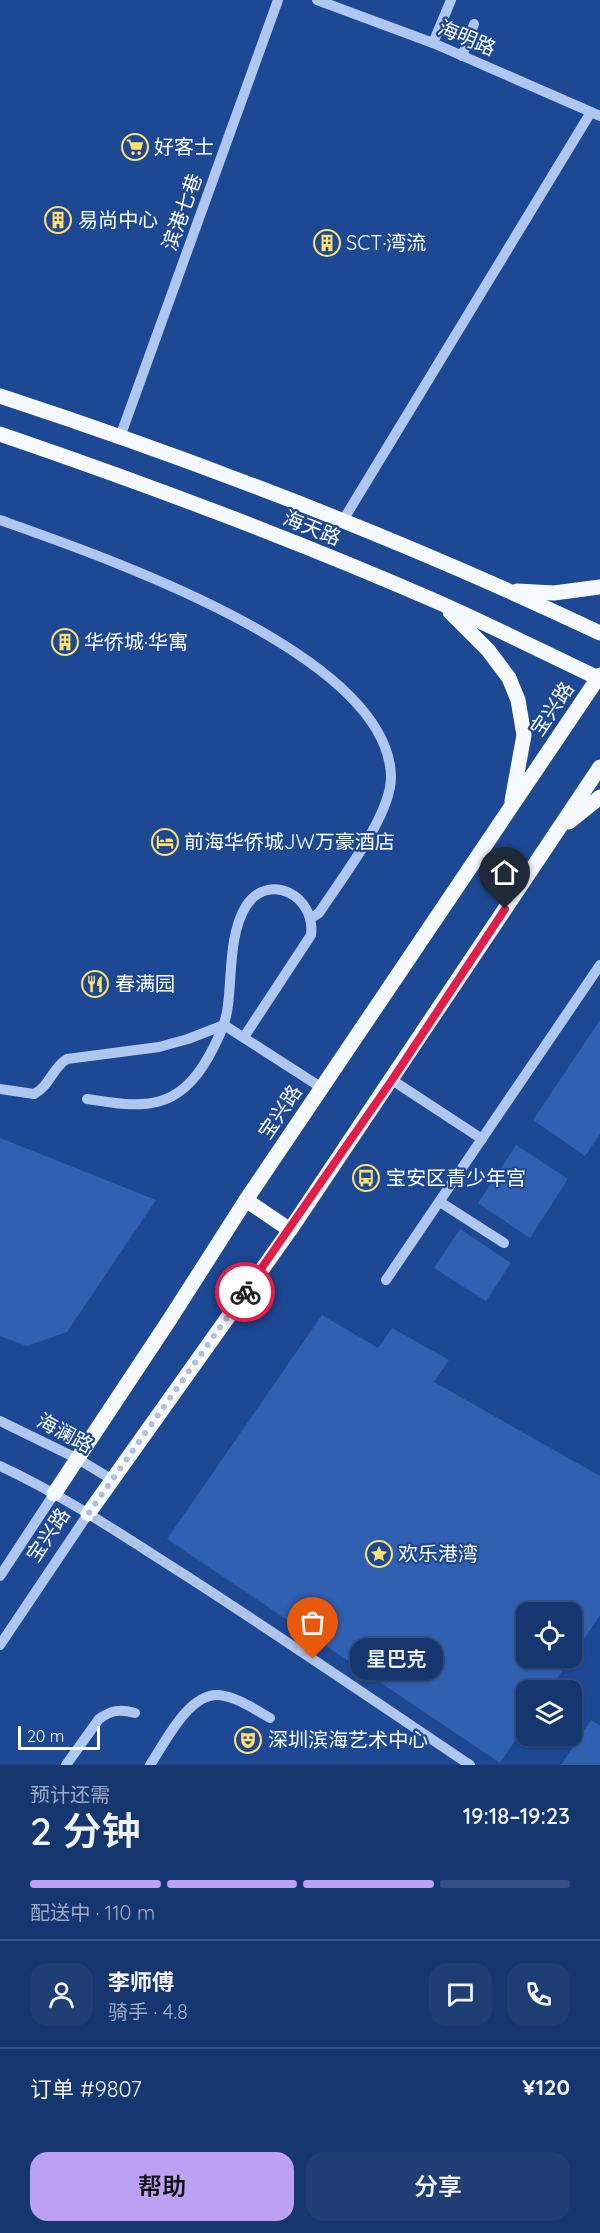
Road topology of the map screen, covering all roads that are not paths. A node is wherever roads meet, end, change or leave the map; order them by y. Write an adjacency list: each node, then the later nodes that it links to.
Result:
1 (278, 0): 10 (street, 滨港七巷)
2 (317, 0): 5 (street, 海明路)
3 (452, 0): 5 (street)
4 (474, 24): 6 (street)
5 (433, 44): 6 (street, 海明路)
6 (462, 56): 7 (street, 海明路)
7 (595, 114): 12 (street)
8 (0, 396): 10 (main road, 海天路)
9 (0, 434): 15 (main road, 海天路)
10 (120, 437): 12 (main road, 海天路)
11 (0, 520): 22 (street)
12 (342, 522): 14 (main road, 海天路)
13 (600, 587): 14 (main road)
14 (508, 591): 16 (main road, 海天路)
15 (441, 603): 17 (main road, 海天路); 20 (main road)
16 (600, 633)
17 (599, 678): 20 (main road, 宝兴路)
18 (600, 767): 21 (main road, 宝兴路)
19 (600, 797): 21 (main road)
20 (511, 807): 27 (main road, 宝兴路)
21 (555, 834): 26 (main road, 宝兴路)
22 (311, 918): 24 (street); 25 (street)
23 (600, 964): 30 (street)
24 (224, 1025): 25 (street); 28 (street); 29 (street)
25 (244, 1037): 27 (street)
26 (392, 1080): 30 (street); 33 (main road, 宝兴路)
27 (322, 1088): 31 (main road, 宝兴路)
28 (0, 1089)
29 (87, 1099)
30 (482, 1139): 32 (street)
31 (246, 1200): 33 (main road); 37 (main road, 宝兴路)
32 (440, 1202): 34 (street); 35 (street)
33 (290, 1230): 39 (main road, 宝兴路)
34 (504, 1243)
35 (387, 1280)
36 (0, 1421): 37 (street, 海澜路)
37 (78, 1459): 39 (street, 海澜路); 40 (main road, 宝兴路)
38 (0, 1466): 40 (street)
39 (111, 1479): 41 (main road, 宝兴路)
40 (54, 1494): 41 (street); 42 (street, 宝兴路)
41 (88, 1514): 43 (street, 宝兴路); 48 (street)
42 (0, 1576)
43 (0, 1645)
44 (135, 1713): 46 (street)
45 (270, 1718): 47 (street)
46 (66, 1765)
47 (150, 1765)
48 (470, 1765)

